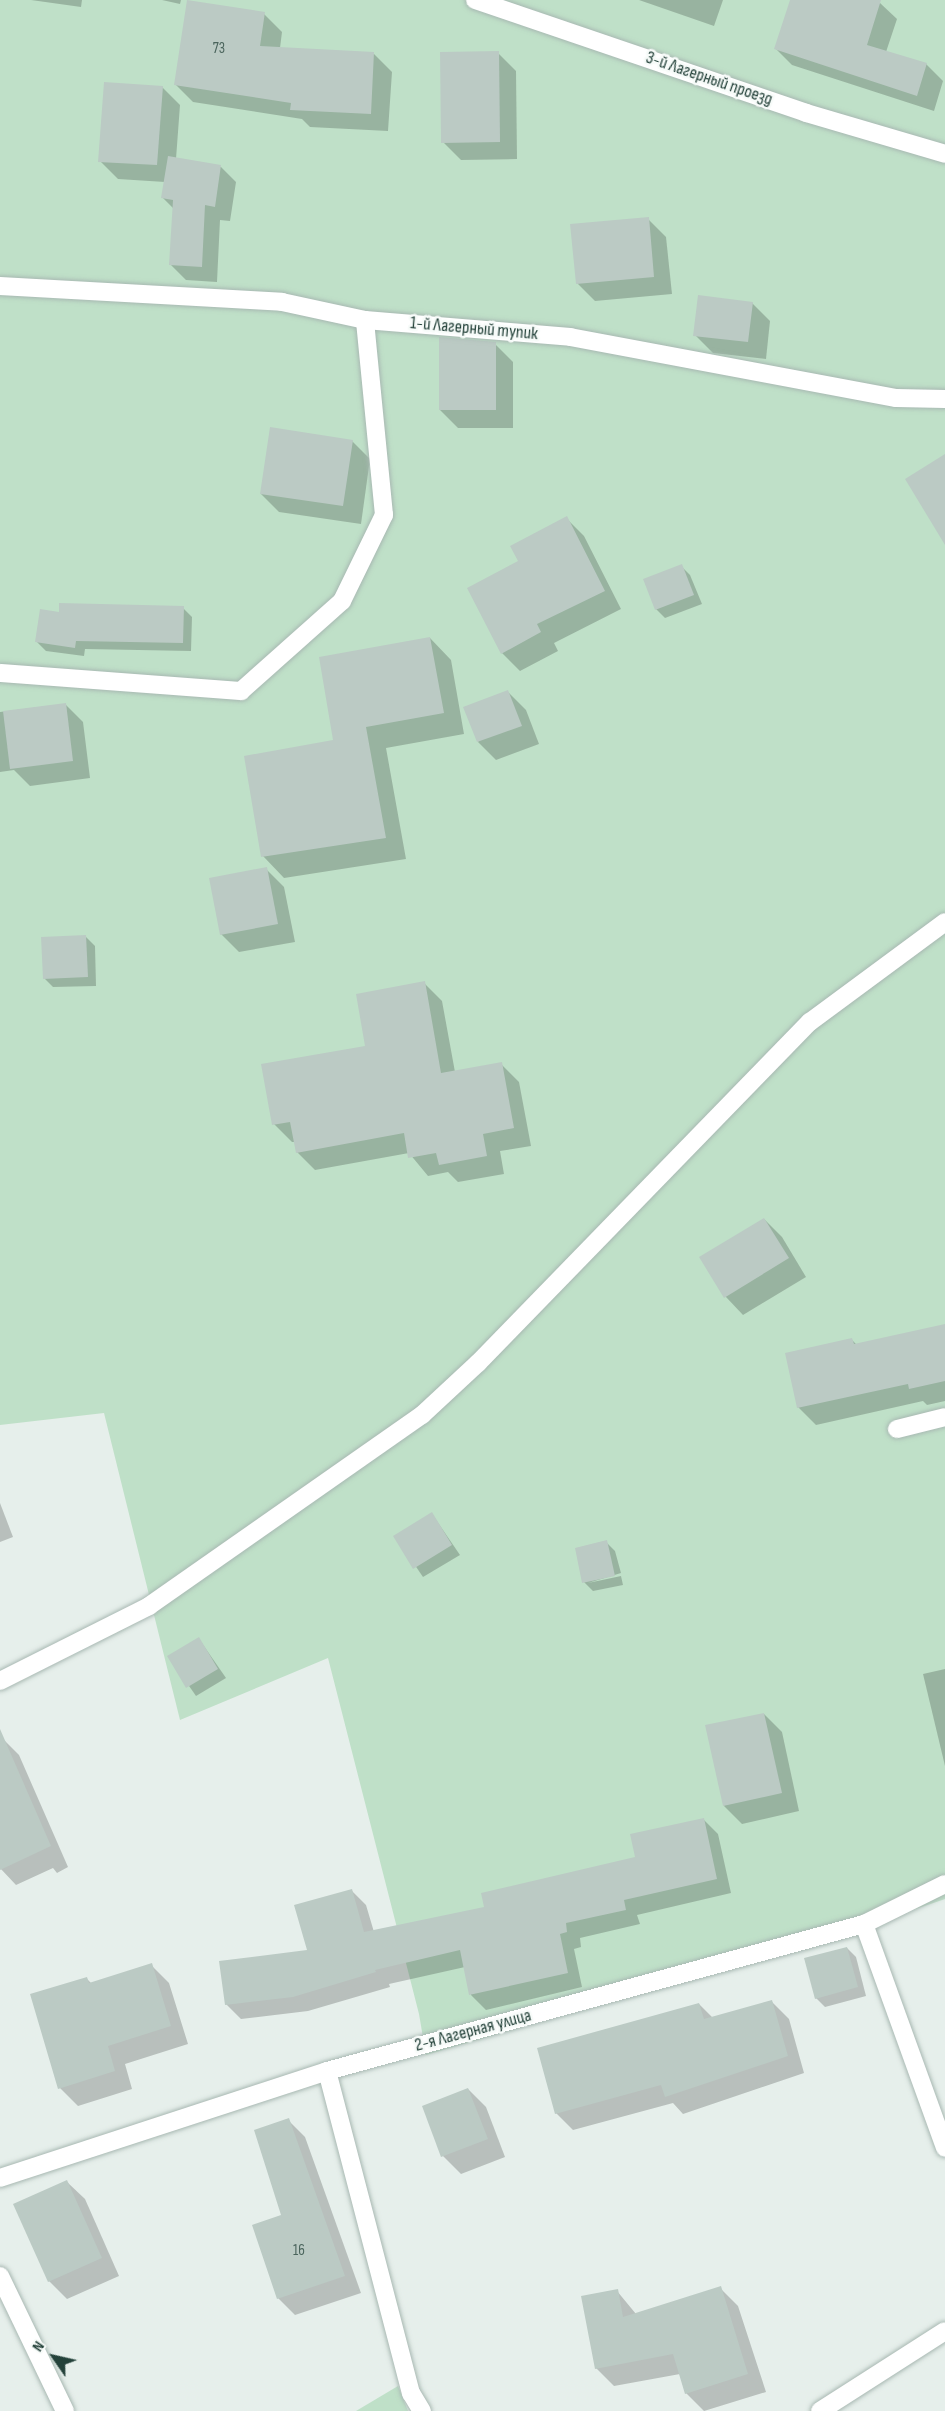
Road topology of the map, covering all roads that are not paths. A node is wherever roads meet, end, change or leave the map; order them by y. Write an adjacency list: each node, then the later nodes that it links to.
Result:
1 (475, 0): 2 (street, 3-й Лагерный проезд)
2 (945, 154)
3 (0, 286): 4 (street, 1-й Лагерный тупик)
4 (365, 320): 5 (street, 1-й Лагерный тупик); 6 (street)
5 (945, 399)
6 (0, 673)
7 (945, 922): 10 (street)
8 (945, 1417): 9 (street)
9 (897, 1429)
10 (0, 1681)
11 (945, 1884): 12 (street, 2-я Лагерная улица)
12 (864, 1924): 13 (street, 2-я Лагерная улица); 14 (street)
13 (327, 2071): 15 (street, 2-я Лагерная улица); 19 (street)
14 (945, 2148)
15 (0, 2178)
16 (0, 2276): 18 (street)
17 (945, 2331): 20 (street)
18 (65, 2411)
19 (422, 2411)
20 (820, 2411)

